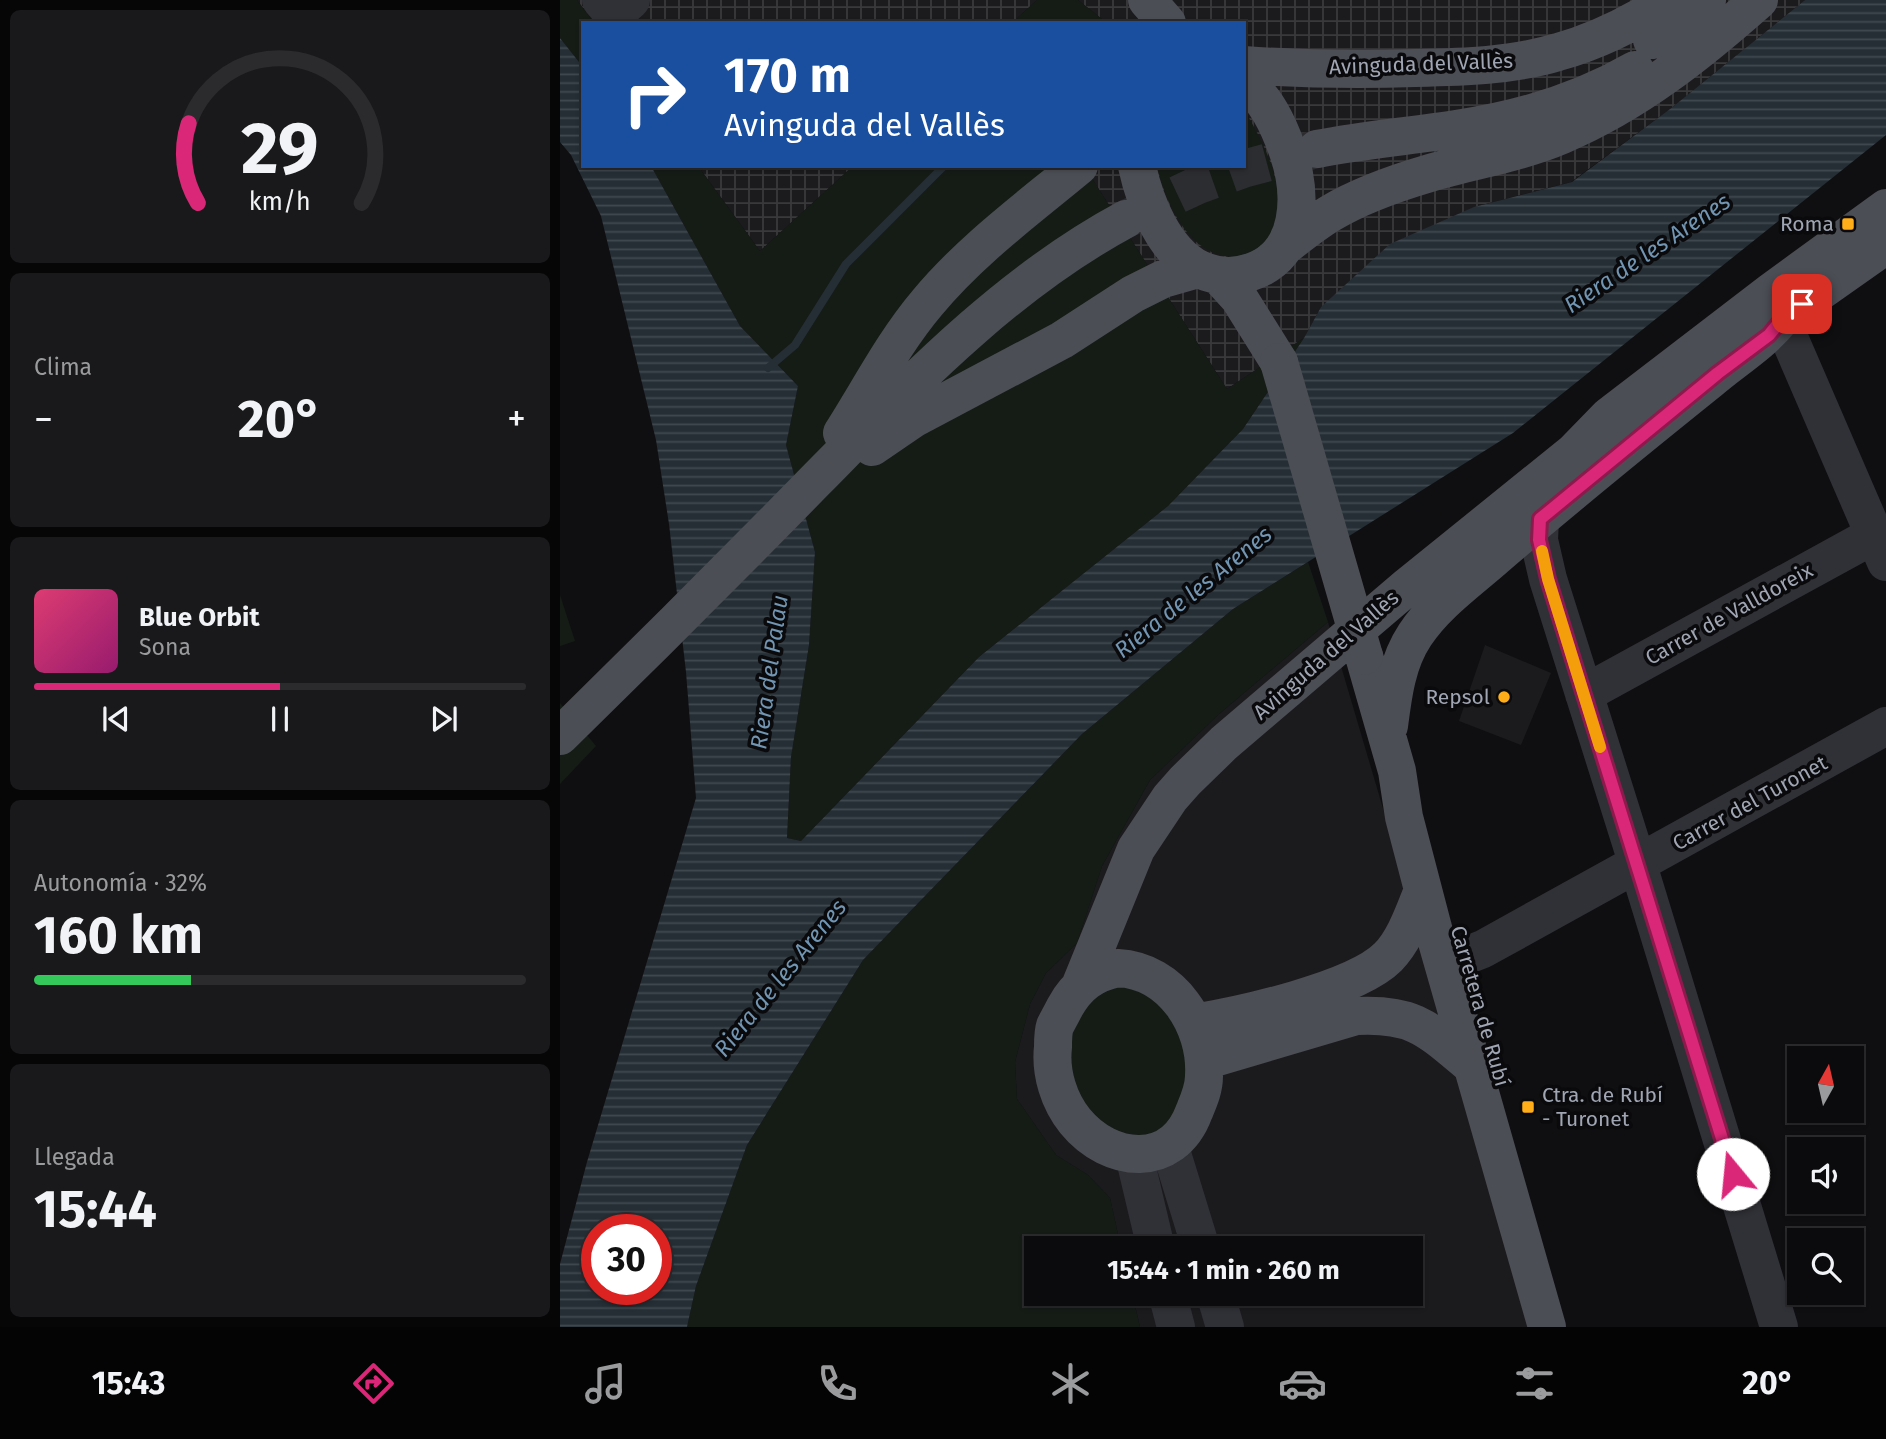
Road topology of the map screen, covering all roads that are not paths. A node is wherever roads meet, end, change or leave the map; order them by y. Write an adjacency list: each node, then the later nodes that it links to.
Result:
1 (601, 0): 2 (street)
2 (631, 0)
3 (1124, 0): 9 (main road)
4 (1147, 0): 10 (main road)
5 (1670, 0): 11 (main road, Avinguda del Vallès)
6 (1707, 0): 13 (main road)
7 (1744, 0): 13 (main road)
8 (1759, 0): 20 (main road)
9 (1137, 21)
10 (1165, 21)
11 (1246, 65)
12 (1246, 83): 20 (main road)
13 (1363, 140): 14 (main road)
14 (1317, 149)
15 (1077, 168): 24 (main road)
16 (1137, 168): 21 (main road)
17 (1886, 208): 25 (main road, Avinguda del Vallès)
18 (1126, 219): 24 (main road)
19 (1886, 245): 22 (main road, Avinguda del Vallès)
20 (1282, 251): 21 (main road); 23 (main road)
21 (1208, 272): 23 (main road); 24 (main road)
22 (1782, 319): 25 (main road, Avinguda del Vallès); 27 (main road, Avinguda del Vallès); 28 (street)
23 (1279, 362): 31 (main road, Carretera de Rubí, bridge)
24 (893, 401): 26 (main road); 26 (main road)
25 (1574, 452): 36 (main road, Avinguda del Vallès)
26 (806, 491): 32 (main road)
27 (1540, 519): 29 (street); 31 (main road, Avinguda del Vallès)
28 (1880, 548): 29 (street, Carrer de Valldoreix)
29 (1584, 694): 34 (street)
30 (1886, 726): 34 (street, Carrer del Turonet)
31 (1388, 735): 33 (main road, Carretera de Rubí)
32 (560, 736)
33 (1397, 771): 35 (main road, Carretera de Rubí); 37 (main road, Carretera de Rubí)
34 (1638, 865): 37 (street, Carrer del Turonet); 52 (street)
35 (1419, 874): 37 (main road); 40 (main road); 42 (main road, Carretera de Rubí)
36 (1119, 892): 38 (main road); 39 (main road, Avinguda del Vallès)
37 (1465, 956): 51 (main road, Carretera de Rubí)
38 (1151, 976): 39 (main road); 40 (main road)
39 (1081, 984): 43 (main road)
40 (1194, 1023): 41 (main road)
41 (1204, 1061): 42 (main road); 43 (main road)
42 (1470, 1064): 50 (main road, Carretera de Rubí)
43 (1152, 1151): 44 (street); 45 (street)
44 (1156, 1236)
45 (1195, 1236)
46 (1170, 1306): 48 (street)
47 (1219, 1306): 49 (street)
48 (1176, 1327)
49 (1225, 1327)
50 (1547, 1327)
51 (1574, 1327)
52 (1779, 1327)

